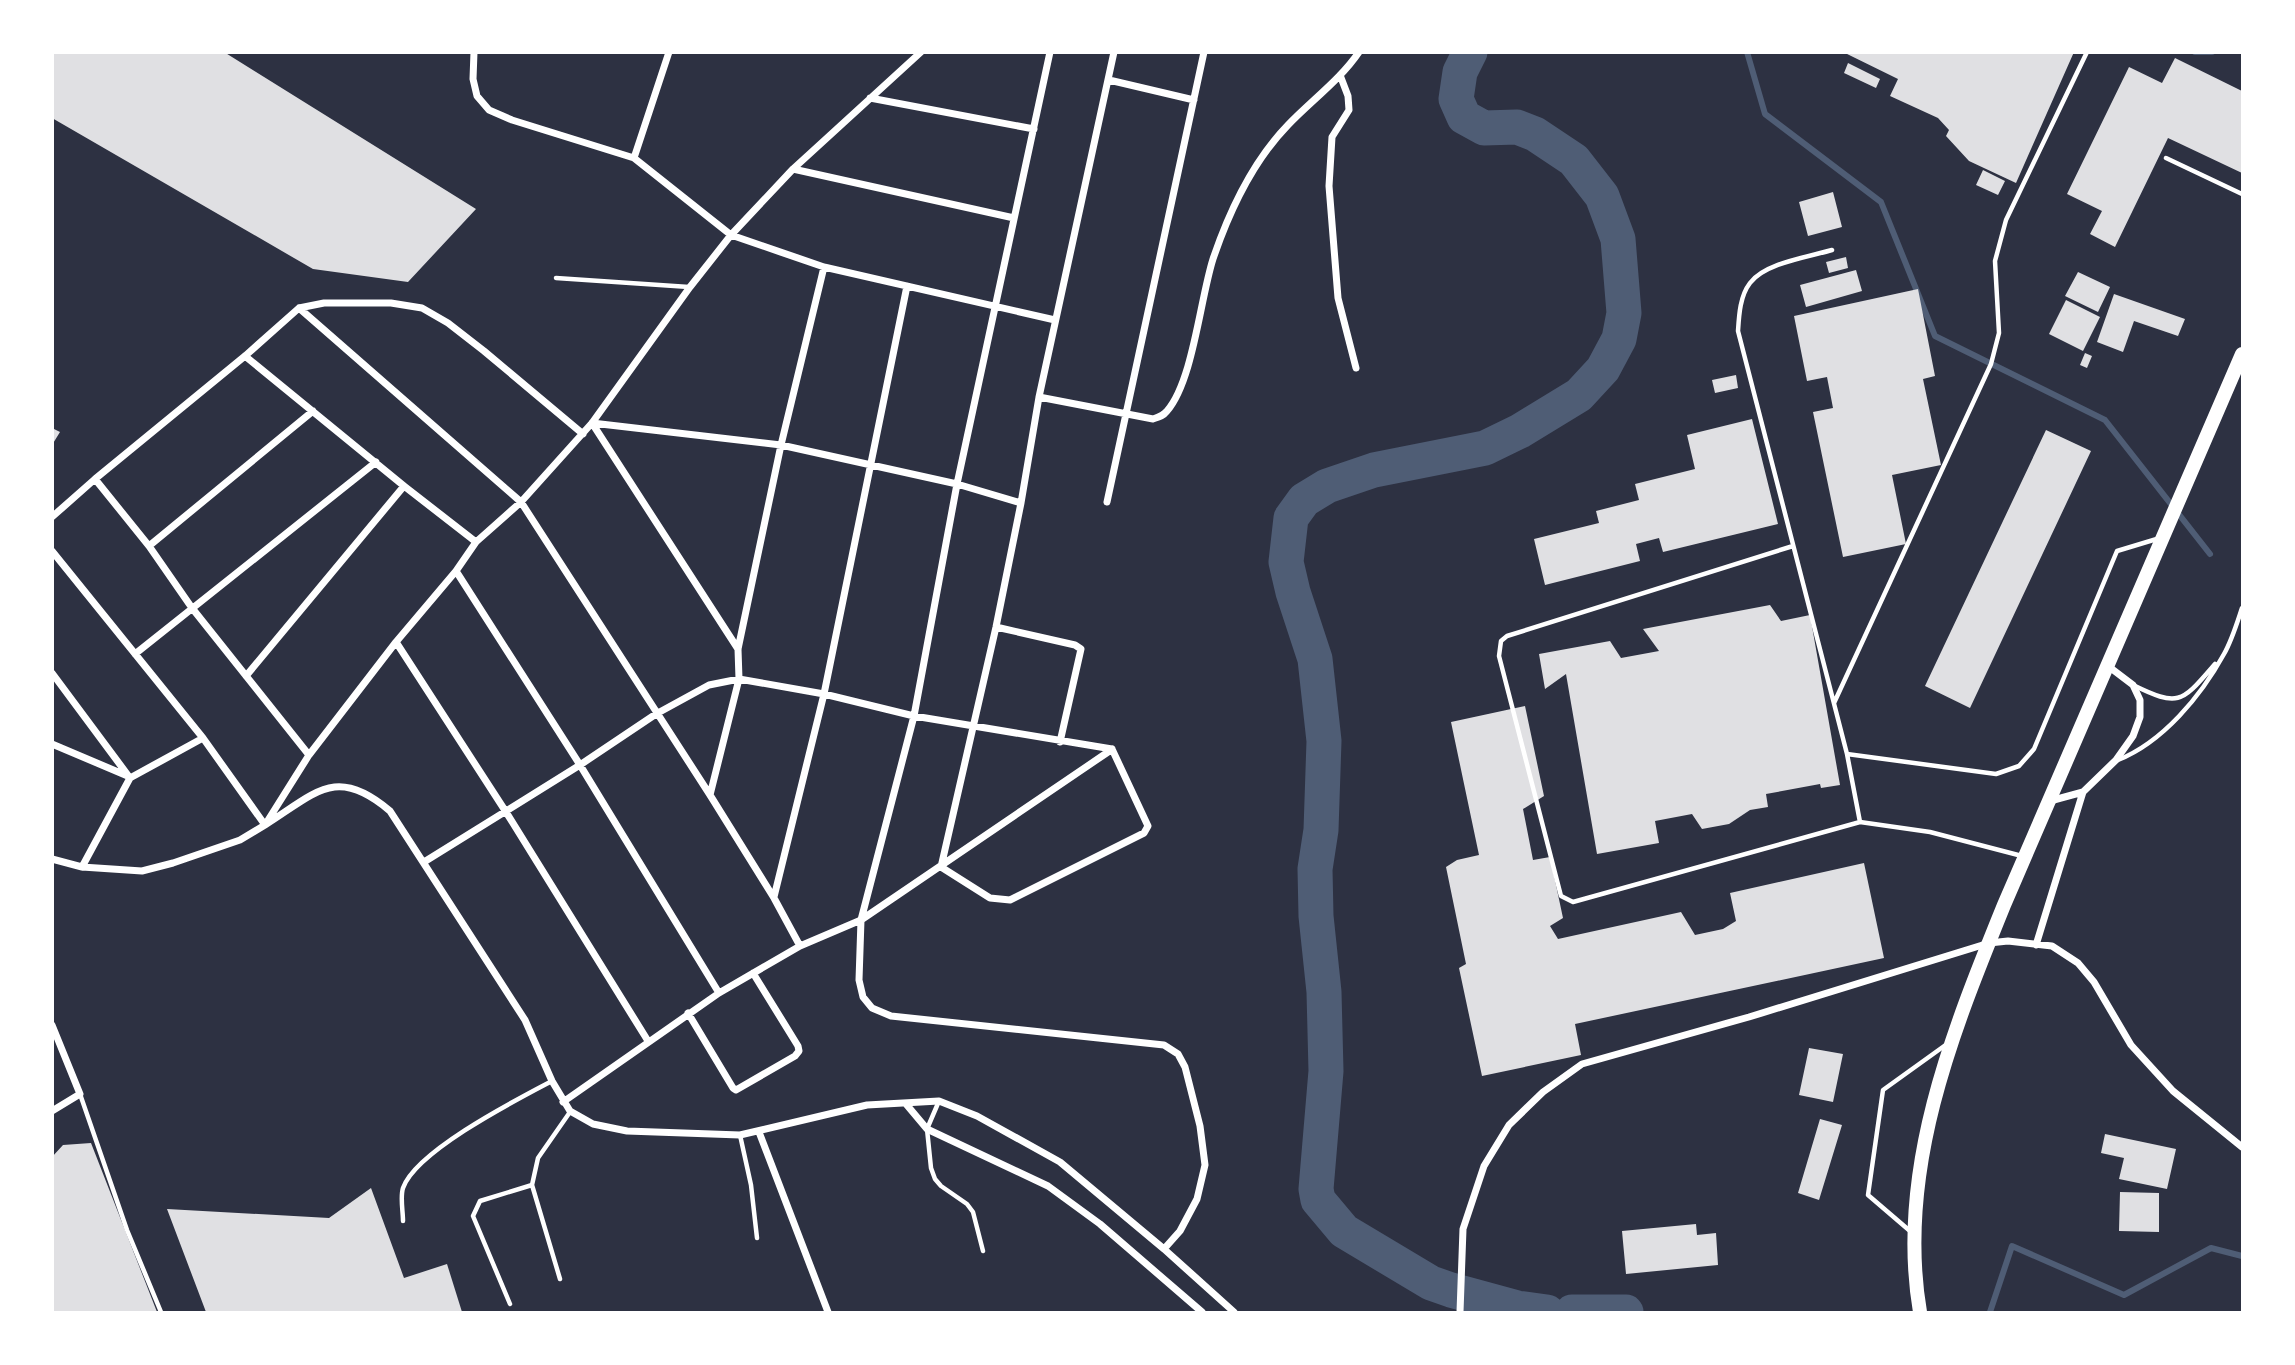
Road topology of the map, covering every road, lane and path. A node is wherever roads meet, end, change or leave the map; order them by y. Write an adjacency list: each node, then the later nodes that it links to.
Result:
1 (474, 52): 14 (street)
2 (669, 52): 14 (street)
3 (921, 52): 11 (street)
4 (1050, 52): 13 (street)
5 (1114, 52): 10 (street)
6 (1204, 52): 12 (street)
7 (1359, 52): 9 (street)
8 (2087, 52): 65 (lane)
9 (1340, 75): 30 (street); 33 (street)
10 (1109, 80): 12 (street); 27 (street)
11 (870, 98): 13 (street); 16 (street)
12 (1194, 100): 33 (street)
13 (1034, 129): 18 (street)
14 (634, 158): 19 (street)
15 (2166, 158): 17 (lane)
16 (793, 169): 18 (street); 19 (street)
17 (2242, 194)
18 (1014, 218): 25 (street)
19 (731, 235): 21 (street); 24 (street)
20 (1832, 250): 49 (lane)
21 (824, 267): 23 (street); 36 (street)
22 (556, 278): 24 (lane)
23 (907, 286): 25 (street); 38 (street)
24 (690, 287): 34 (street)
25 (997, 307): 27 (street); 40 (street)
26 (299, 308): 29 (street); 35 (street); 42 (street)
27 (1055, 320): 31 (street)
28 (2242, 354): 46 (highway)
29 (245, 356): 32 (street); 39 (street)
30 (1356, 368)
31 (1039, 397): 33 (street); 44 (street)
32 (313, 411): 37 (street); 48 (street)
33 (1126, 414): 43 (street)
34 (592, 423): 35 (street); 36 (street); 56 (street)
35 (583, 433): 42 (street)
36 (781, 445): 38 (street); 56 (street)
37 (376, 461): 41 (street); 52 (street)
38 (869, 466): 40 (street); 64 (street)
39 (95, 479): 45 (street); 48 (street)
40 (957, 484): 44 (street); 67 (street)
41 (404, 486): 47 (street); 61 (street)
42 (521, 502): 47 (street); 66 (street)
43 (1107, 502)
44 (1021, 503): 54 (street)
45 (52, 517)
46 (2164, 537): 59 (highway); 73 (lane)
47 (476, 542): 51 (street)
48 (149, 546): 52 (street)
49 (1793, 546): 65 (lane); 82 (lane)
50 (52, 551): 57 (street)
51 (456, 571): 55 (street); 76 (street)
52 (192, 608): 57 (street); 61 (street)
53 (2242, 608): 58 (lane)
54 (996, 627): 68 (street); 70 (street)
55 (396, 642): 74 (street); 81 (street)
56 (738, 649): 62 (street)
57 (135, 653): 69 (street)
58 (2225, 653): 63 (lane); 75 (lane)
59 (2108, 666): 63 (street); 80 (highway)
60 (52, 673): 77 (street)
61 (246, 676): 74 (street)
62 (738, 679): 64 (street); 66 (street); 79 (street)
63 (2133, 685): 75 (street)
64 (824, 694): 67 (street); 89 (street)
65 (1834, 703): 73 (lane)
66 (656, 714): 76 (street); 79 (street)
67 (914, 716): 68 (street); 90 (street)
68 (974, 727): 70 (street); 88 (street)
69 (203, 738): 77 (street); 83 (street)
70 (1060, 742): 72 (street)
71 (52, 744): 77 (street)
72 (1112, 750): 88 (street); 88 (street)
73 (1847, 754): 82 (lane)
74 (309, 755): 83 (street)
75 (2116, 760): 78 (street)
76 (580, 765): 81 (street); 95 (street)
77 (130, 778): 87 (street)
78 (2083, 792): 80 (street); 92 (street)
79 (710, 795): 89 (street)
80 (2050, 801): 84 (highway)
81 (506, 812): 86 (street); 99 (street)
82 (1860, 822): 84 (lane)
83 (265, 825): 86 (street); 87 (street)
84 (2025, 857): 91 (highway)
85 (52, 859): 87 (street)
86 (424, 862): 100 (street)
87 (82, 867)
88 (941, 867): 90 (street)
89 (774, 898): 93 (street)
90 (862, 920): 93 (street); 115 (street)
91 (1989, 943): 92 (street); 98 (highway); 124 (street)
92 (2036, 945): 110 (street)
93 (800, 946): 94 (street)
94 (753, 973): 95 (street); 96 (street)
95 (719, 993): 96 (street)
96 (688, 1013): 99 (street)
97 (52, 1025): 101 (street)
98 (1953, 1039): 113 (highway); 113 (lane)
99 (648, 1041): 103 (street)
100 (552, 1082): 103 (street); 112 (lane)
101 (80, 1094): 105 (street); 120 (lane)
102 (939, 1101): 104 (street); 107 (lane); 115 (street)
103 (563, 1102): 106 (street)
104 (906, 1104): 107 (street); 108 (street)
105 (52, 1111)
106 (570, 1111): 109 (street); 111 (lane)
107 (927, 1129): 116 (lane); 122 (street)
108 (759, 1132): 109 (street); 121 (street)
109 (740, 1135): 114 (lane)
110 (2242, 1147)
111 (532, 1185): 117 (lane); 118 (lane)
112 (403, 1221)
113 (1914, 1234): 119 (highway)
114 (757, 1238)
115 (1164, 1249): 123 (street)
116 (984, 1251)
117 (560, 1279)
118 (510, 1304)
119 (1919, 1309)
120 (162, 1312)
121 (828, 1312)
122 (1202, 1312)
123 (1234, 1312)
124 (1460, 1312)

